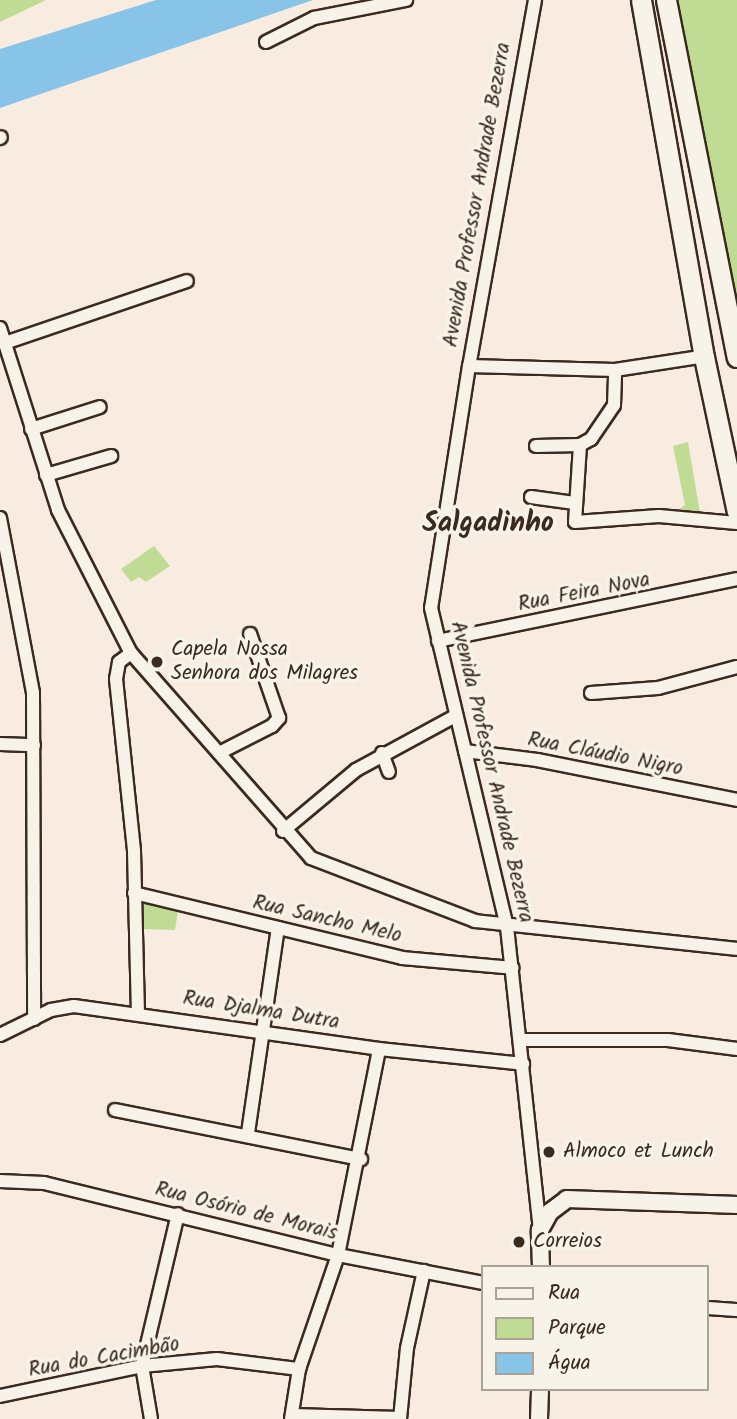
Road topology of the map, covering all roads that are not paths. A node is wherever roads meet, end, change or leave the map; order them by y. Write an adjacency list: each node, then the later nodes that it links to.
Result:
1 (406, 0): 5 (street)
2 (536, 0): 11 (street, Avenida Professor Andrade Bezerra)
3 (641, 0): 9 (highway)
4 (666, 0): 10 (highway)
5 (266, 42)
6 (187, 281): 8 (street)
7 (0, 328): 8 (street)
8 (5, 343): 14 (street)
9 (706, 356): 12 (street); 21 (highway)
10 (737, 357)
11 (469, 366): 12 (street); 26 (street, Avenida Professor Andrade Bezerra)
12 (615, 370): 15 (street)
13 (100, 407): 14 (street)
14 (31, 429): 18 (street)
15 (580, 445): 16 (street); 20 (street)
16 (536, 446)
17 (111, 456): 18 (street)
18 (46, 475): 27 (street)
19 (531, 497): 20 (street)
20 (575, 503): 23 (street)
21 (737, 512)
22 (0, 518): 32 (street)
23 (737, 523)
24 (737, 579): 26 (street, Rua Feira Nova)
25 (250, 634): 34 (street)
26 (438, 641): 30 (street, Avenida Professor Andrade Bezerra)
27 (131, 653): 34 (street); 39 (street)
28 (737, 667): 29 (street)
29 (591, 693)
30 (455, 716): 33 (street, Avenida Professor Andrade Bezerra); 35 (street)
31 (0, 744): 32 (street)
32 (34, 745): 45 (street)
33 (465, 751): 37 (street, Rua Cláudio Nigro); 40 (street, Avenida Professor Andrade Bezerra)
34 (219, 753): 38 (street)
35 (382, 753): 36 (street); 38 (street)
36 (389, 772)
37 (737, 800)
38 (283, 831): 40 (street)
39 (134, 893): 41 (street, Rua Sancho Melo); 44 (street)
40 (507, 927): 42 (street); 43 (street, Avenida Professor Andrade Bezerra)
41 (278, 928): 43 (street, Rua Sancho Melo); 46 (street)
42 (737, 949)
43 (513, 968): 48 (street, Avenida Professor Andrade Bezerra)
44 (138, 1012): 45 (street, Rua Djalma Dutra); 46 (street, Rua Djalma Dutra)
45 (34, 1019): 47 (street, Rua Djalma Dutra)
46 (261, 1030): 49 (street, Rua Djalma Dutra); 53 (street)
47 (0, 1035)
48 (520, 1040): 50 (street); 51 (street, Avenida Professor Andrade Bezerra)
49 (379, 1049): 51 (street, Rua Djalma Dutra); 54 (street)
50 (737, 1049)
51 (523, 1064): 58 (street, Avenida Professor Andrade Bezerra)
52 (115, 1110): 53 (street)
53 (248, 1133): 54 (street)
54 (360, 1159): 59 (street)
55 (0, 1181): 57 (street, Rua Osório de Morais)
56 (737, 1205): 58 (main road)
57 (178, 1214): 59 (street, Rua Osório de Morais); 65 (street)
58 (540, 1230): 60 (main road, Avenida Professor Andrade Bezerra)
59 (338, 1255): 61 (street, Rua Osório de Morais); 66 (street)
60 (541, 1265)
61 (424, 1271): 62 (street, Rua Osório de Morais); 71 (street)
62 (482, 1283)
63 (709, 1308): 64 (street)
64 (737, 1310)
65 (142, 1366): 66 (street, Rua do Cacimbão); 68 (street, Rua do Cacimbão); 70 (street)
66 (299, 1369): 69 (street)
67 (540, 1391): 72 (main road)
68 (0, 1396)
69 (291, 1417): 71 (street)
70 (151, 1419)
71 (400, 1419)
72 (539, 1419)

